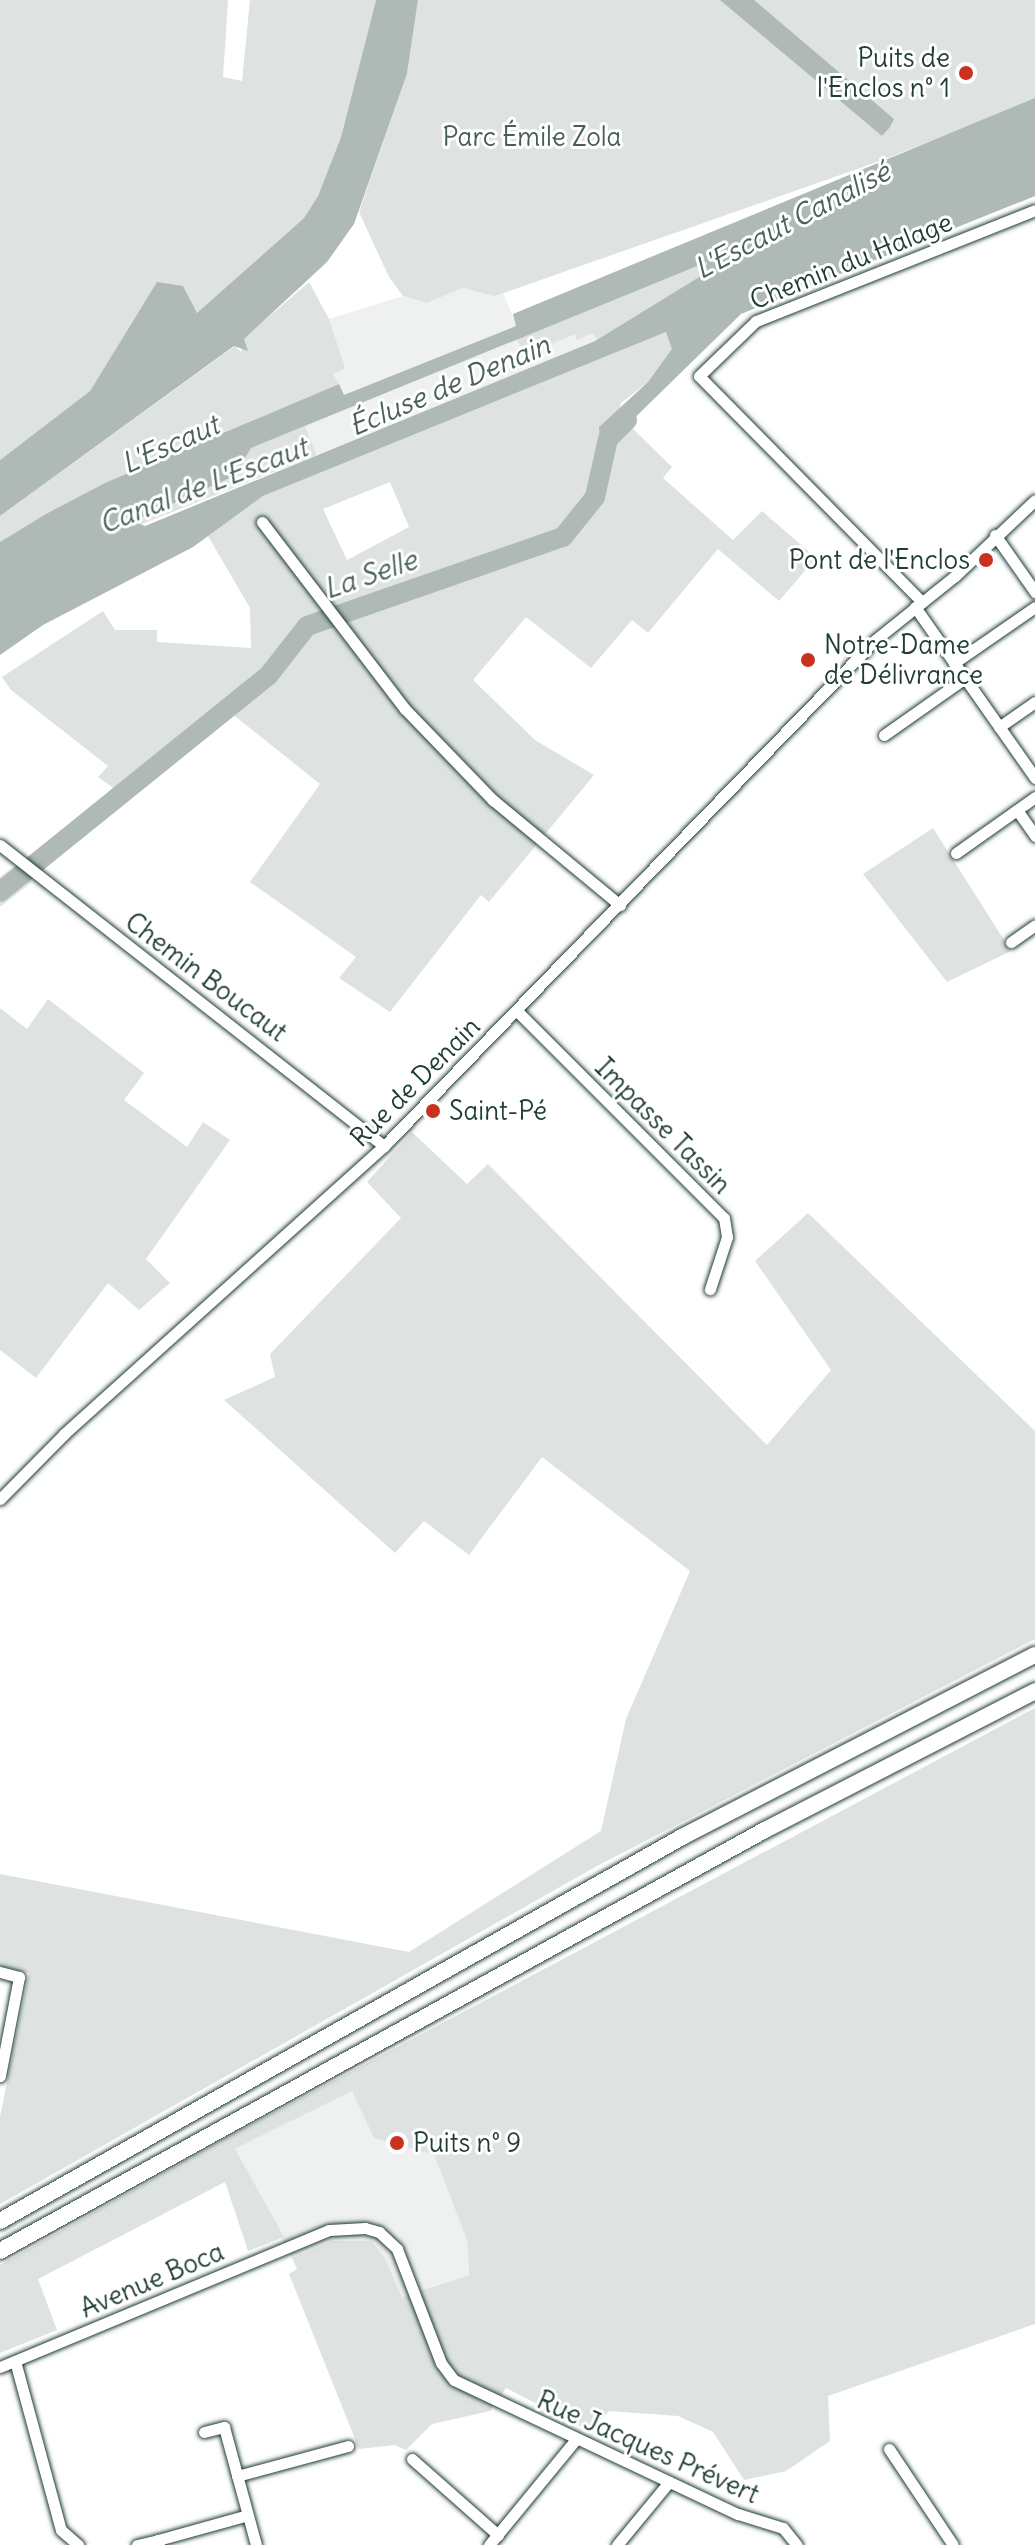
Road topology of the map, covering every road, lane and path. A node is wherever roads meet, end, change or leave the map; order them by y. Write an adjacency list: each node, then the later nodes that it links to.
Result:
1 (1035, 210): 6 (street, Chemin du Halage)
2 (1035, 500): 4 (street, Rue de Denain)
3 (262, 522): 19 (street)
4 (995, 535): 5 (street); 6 (street, Rue de Denain)
5 (1035, 592)
6 (919, 604): 8 (street); 19 (street, Rue de Denain)
7 (1035, 607): 8 (street)
8 (954, 663): 9 (street)
9 (965, 678): 11 (street); 12 (street)
10 (1035, 702): 11 (street)
11 (999, 727): 13 (street)
12 (884, 735)
13 (1035, 778)
14 (1035, 797): 15 (street)
15 (1017, 810): 16 (street); 18 (street)
16 (1035, 836)
17 (0, 845): 23 (street, Chemin Boucaut)
18 (956, 853)
19 (620, 905): 22 (street, Rue de Denain)
20 (1035, 925): 21 (street)
21 (1011, 942)
22 (518, 1012): 23 (street, Rue de Denain); 24 (street, Impasse Tassin)
23 (384, 1146): 25 (street, Rue de Denain)
24 (710, 1289)
25 (0, 1498)
26 (1035, 1655): 30 (highway)
27 (1035, 1691): 31 (highway)
28 (0, 1972): 29 (street)
29 (0, 2076)
30 (0, 2221)
31 (0, 2251)
32 (15, 2361): 33 (street, Avenue Boca); 34 (street, Avenue Boca); 45 (street)
33 (0, 2367)
34 (475, 2393): 36 (street, Rue Jacques Prévert)
35 (204, 2432): 40 (street)
36 (576, 2439): 41 (street, Rue Jacques Prévert); 43 (street)
37 (348, 2446): 40 (street)
38 (889, 2449): 51 (street)
39 (412, 2459): 43 (street)
40 (237, 2476): 42 (street)
41 (669, 2482): 49 (street); 50 (street, Rue Jacques Prévert)
42 (248, 2515): 44 (street); 47 (street)
43 (498, 2535): 48 (street)
44 (158, 2542): 46 (street)
45 (78, 2545)
46 (137, 2545)
47 (256, 2545)
48 (489, 2545)
49 (617, 2545)
50 (797, 2545)
51 (953, 2545)

